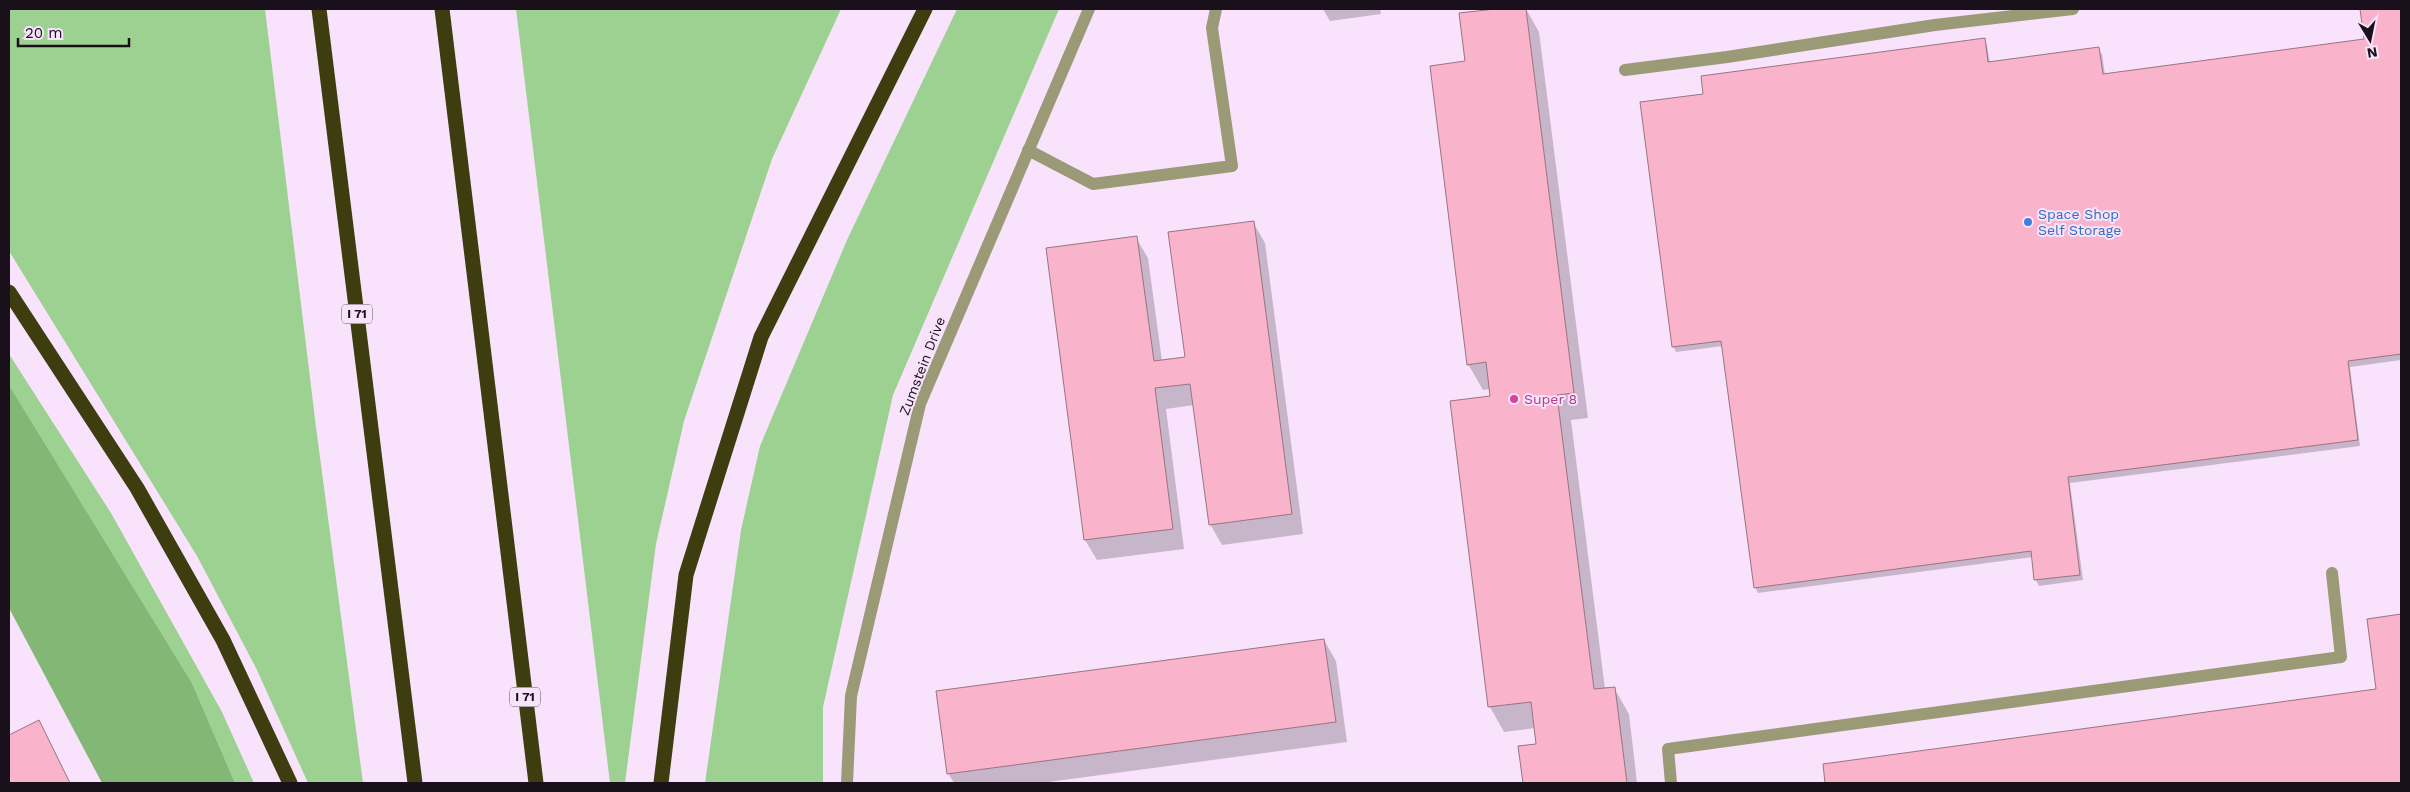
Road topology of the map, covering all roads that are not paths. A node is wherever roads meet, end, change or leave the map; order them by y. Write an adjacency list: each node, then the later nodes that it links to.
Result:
1 (319, 9): 12 (highway, I 71)
2 (442, 9): 13 (highway, I 71)
3 (925, 9): 14 (highway)
4 (1089, 9): 8 (street, Zumstein Drive)
5 (1216, 9): 8 (street)
6 (2073, 9): 7 (street)
7 (1625, 70)
8 (1028, 150): 15 (street, Zumstein Drive)
9 (9, 292): 11 (highway)
10 (2332, 573): 16 (street)
11 (290, 783)
12 (415, 783)
13 (536, 783)
14 (660, 783)
15 (848, 783)
16 (1671, 783)

